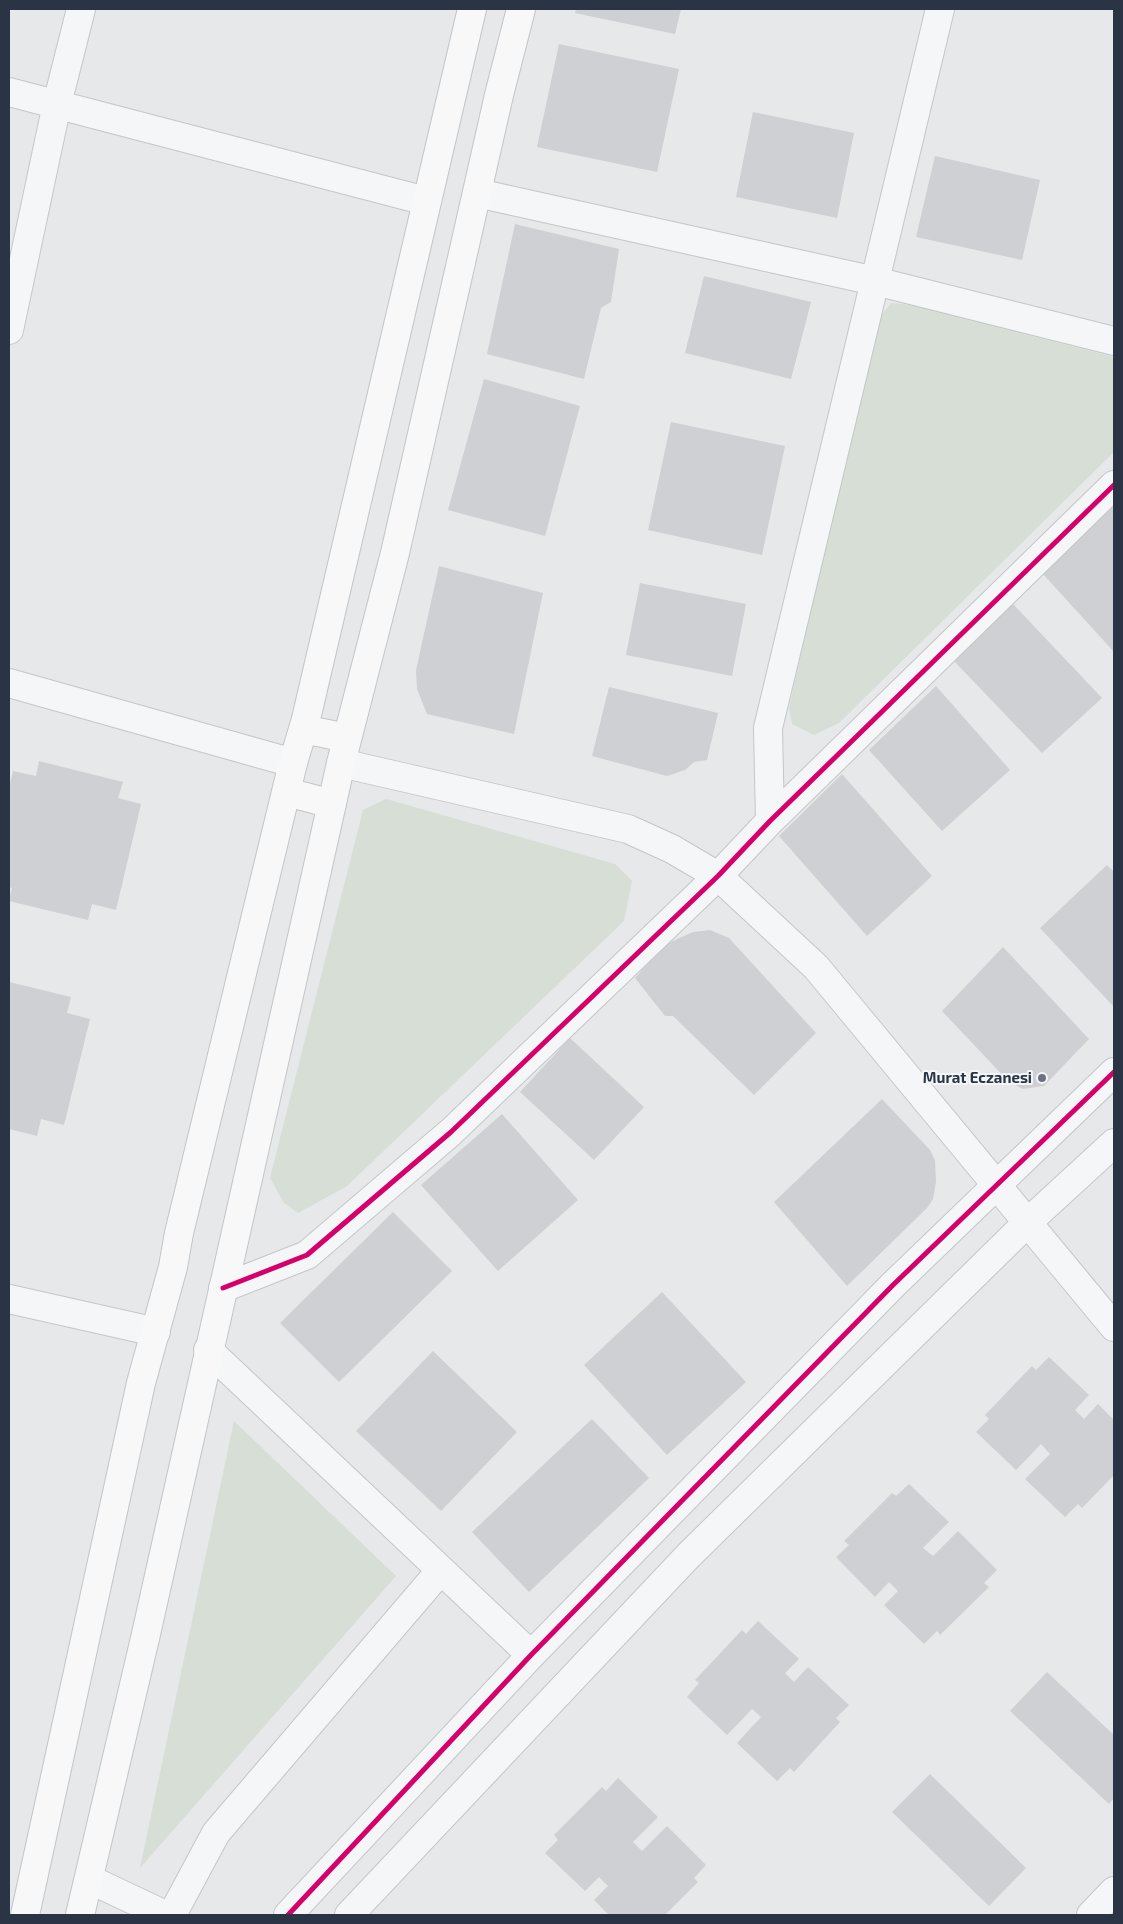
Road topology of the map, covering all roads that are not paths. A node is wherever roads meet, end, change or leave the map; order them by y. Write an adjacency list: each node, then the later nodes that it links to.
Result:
1 (81, 9): 6 (street)
2 (472, 9): 8 (main road)
3 (521, 9): 7 (main road)
4 (940, 9): 9 (street)
5 (9, 92): 6 (street)
6 (57, 104): 8 (street); 10 (street)
7 (477, 193): 9 (street); 15 (main road)
8 (426, 201): 14 (main road)
9 (875, 281): 11 (street); 19 (street)
10 (9, 330)
11 (1114, 341)
12 (1114, 485): 19 (street)
13 (9, 683): 16 (street)
14 (303, 729): 15 (main road); 16 (main road)
15 (344, 750): 18 (main road); 20 (street)
16 (293, 763): 17 (main road)
17 (287, 792): 18 (main road); 28 (main road)
18 (332, 804): 25 (main road)
19 (770, 821): 20 (street)
20 (718, 876): 23 (street); 25 (street)
21 (1114, 1072): 23 (street)
22 (1114, 1143): 24 (street)
23 (997, 1185): 24 (street); 31 (street)
24 (1028, 1222): 27 (street); 39 (street)
25 (223, 1288): 29 (main road)
26 (9, 1298): 28 (street)
27 (1114, 1327)
28 (156, 1332): 34 (main road)
29 (208, 1350): 30 (street); 32 (main road)
30 (441, 1570): 31 (street); 37 (street)
31 (531, 1656): 38 (street)
32 (89, 1879): 35 (main road); 36 (street)
33 (1114, 1891): 40 (street)
34 (25, 1915)
35 (80, 1915)
36 (165, 1915)
37 (172, 1915)
38 (288, 1915)
39 (349, 1915)
40 (1091, 1915)

